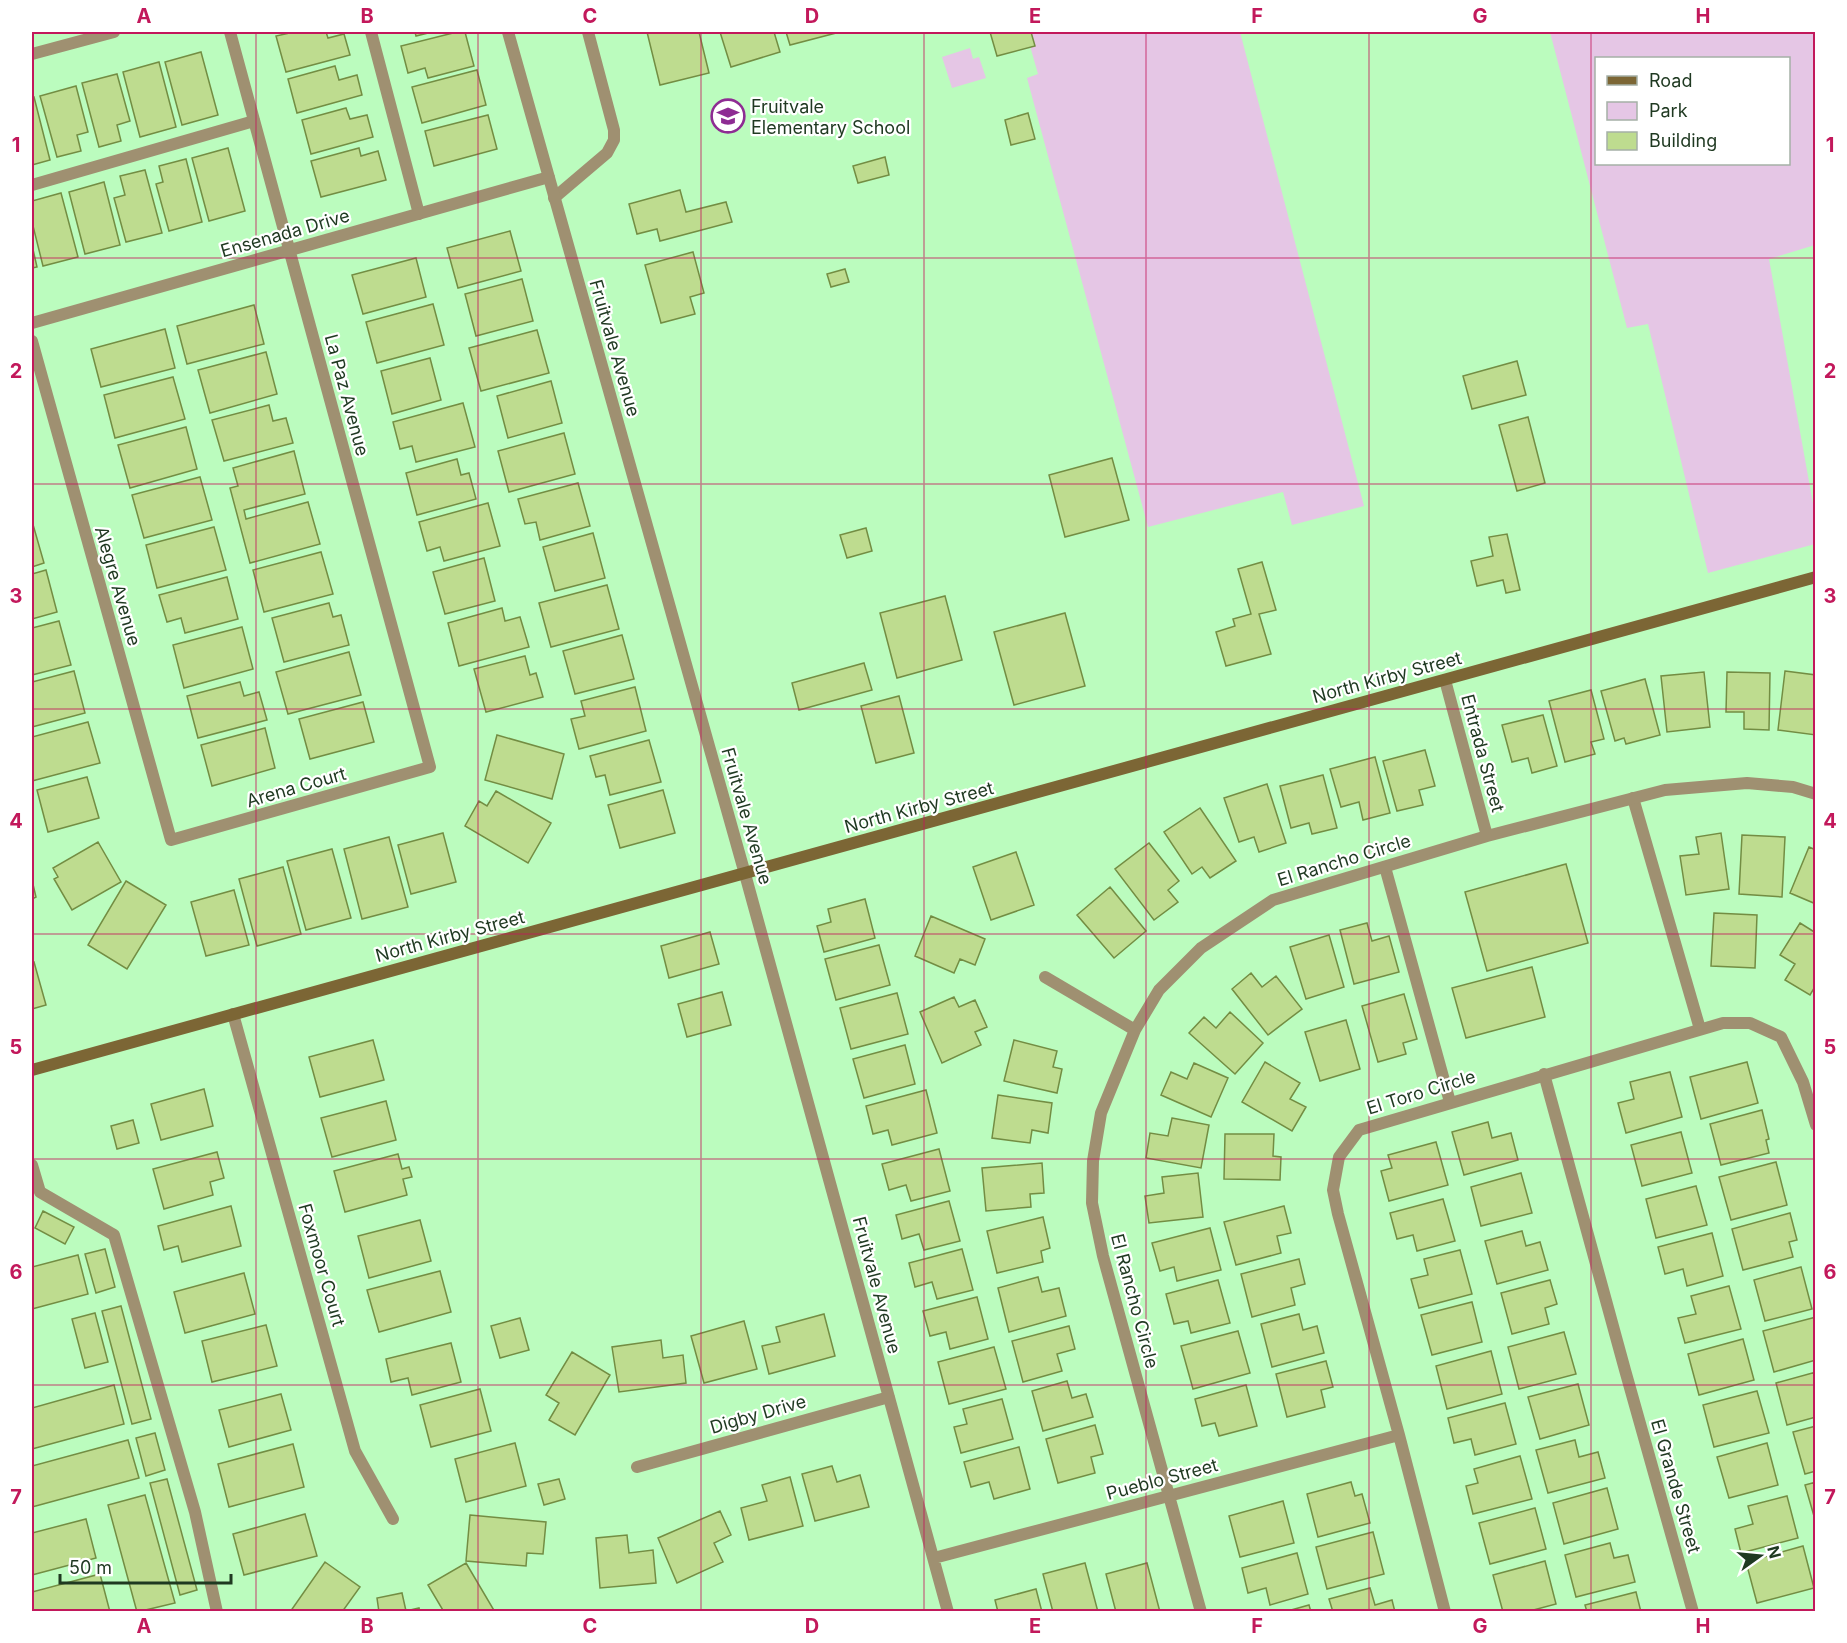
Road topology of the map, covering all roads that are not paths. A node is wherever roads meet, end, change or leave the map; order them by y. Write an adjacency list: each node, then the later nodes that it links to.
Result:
1 (114, 32): 6 (street)
2 (230, 32): 7 (street, La Paz Avenue)
3 (371, 32): 11 (street)
4 (508, 32): 8 (street, Fruitvale Avenue)
5 (588, 32): 10 (street)
6 (32, 54)
7 (254, 122): 9 (street); 12 (street, La Paz Avenue)
8 (549, 177): 10 (street, Fruitvale Avenue); 11 (street, Ensenada Drive)
9 (32, 185)
10 (554, 198): 23 (street, Fruitvale Avenue)
11 (419, 214): 12 (street, Ensenada Drive)
12 (289, 250): 13 (street, Ensenada Drive); 17 (street, La Paz Avenue)
13 (32, 323)
14 (32, 341): 21 (street, Alegre Avenue)
15 (1815, 577): 16 (street, North Kirby Street)
16 (1445, 680): 20 (street, Entrada Street); 23 (street, North Kirby Street)
17 (430, 767): 21 (street, Arena Court)
18 (1815, 794): 19 (street, El Rancho Circle)
19 (1634, 798): 20 (street, El Rancho Circle); 26 (street)
20 (1487, 836): 22 (street, El Rancho Circle)
21 (171, 840)
22 (1385, 867): 27 (street, El Rancho Circle); 30 (street)
23 (745, 874): 25 (street, North Kirby Street); 33 (street, Fruitvale Avenue)
24 (1045, 977): 27 (street)
25 (233, 1014): 28 (street, North Kirby Street); 37 (street, Foxmoor Court)
26 (1700, 1029): 29 (street, El Toro Circle); 31 (street, El Toro Circle)
27 (1135, 1030): 36 (street, El Rancho Circle)
28 (32, 1070)
29 (1544, 1074): 30 (street, El Toro Circle); 43 (street, El Grande Street)
30 (1450, 1102): 34 (street, El Toro Circle)
31 (1815, 1125)
32 (32, 1165): 39 (street)
33 (889, 1397): 35 (street, Digby Drive); 38 (street, Fruitvale Avenue)
34 (1399, 1435): 36 (street, Pueblo Street); 42 (street, El Toro Circle)
35 (637, 1467)
36 (1170, 1496): 38 (street, Pueblo Street); 41 (street, El Rancho Circle)
37 (393, 1519)
38 (933, 1558): 40 (street, Fruitvale Avenue)
39 (217, 1611)
40 (948, 1611)
41 (1201, 1611)
42 (1445, 1611)
43 (1693, 1611)

